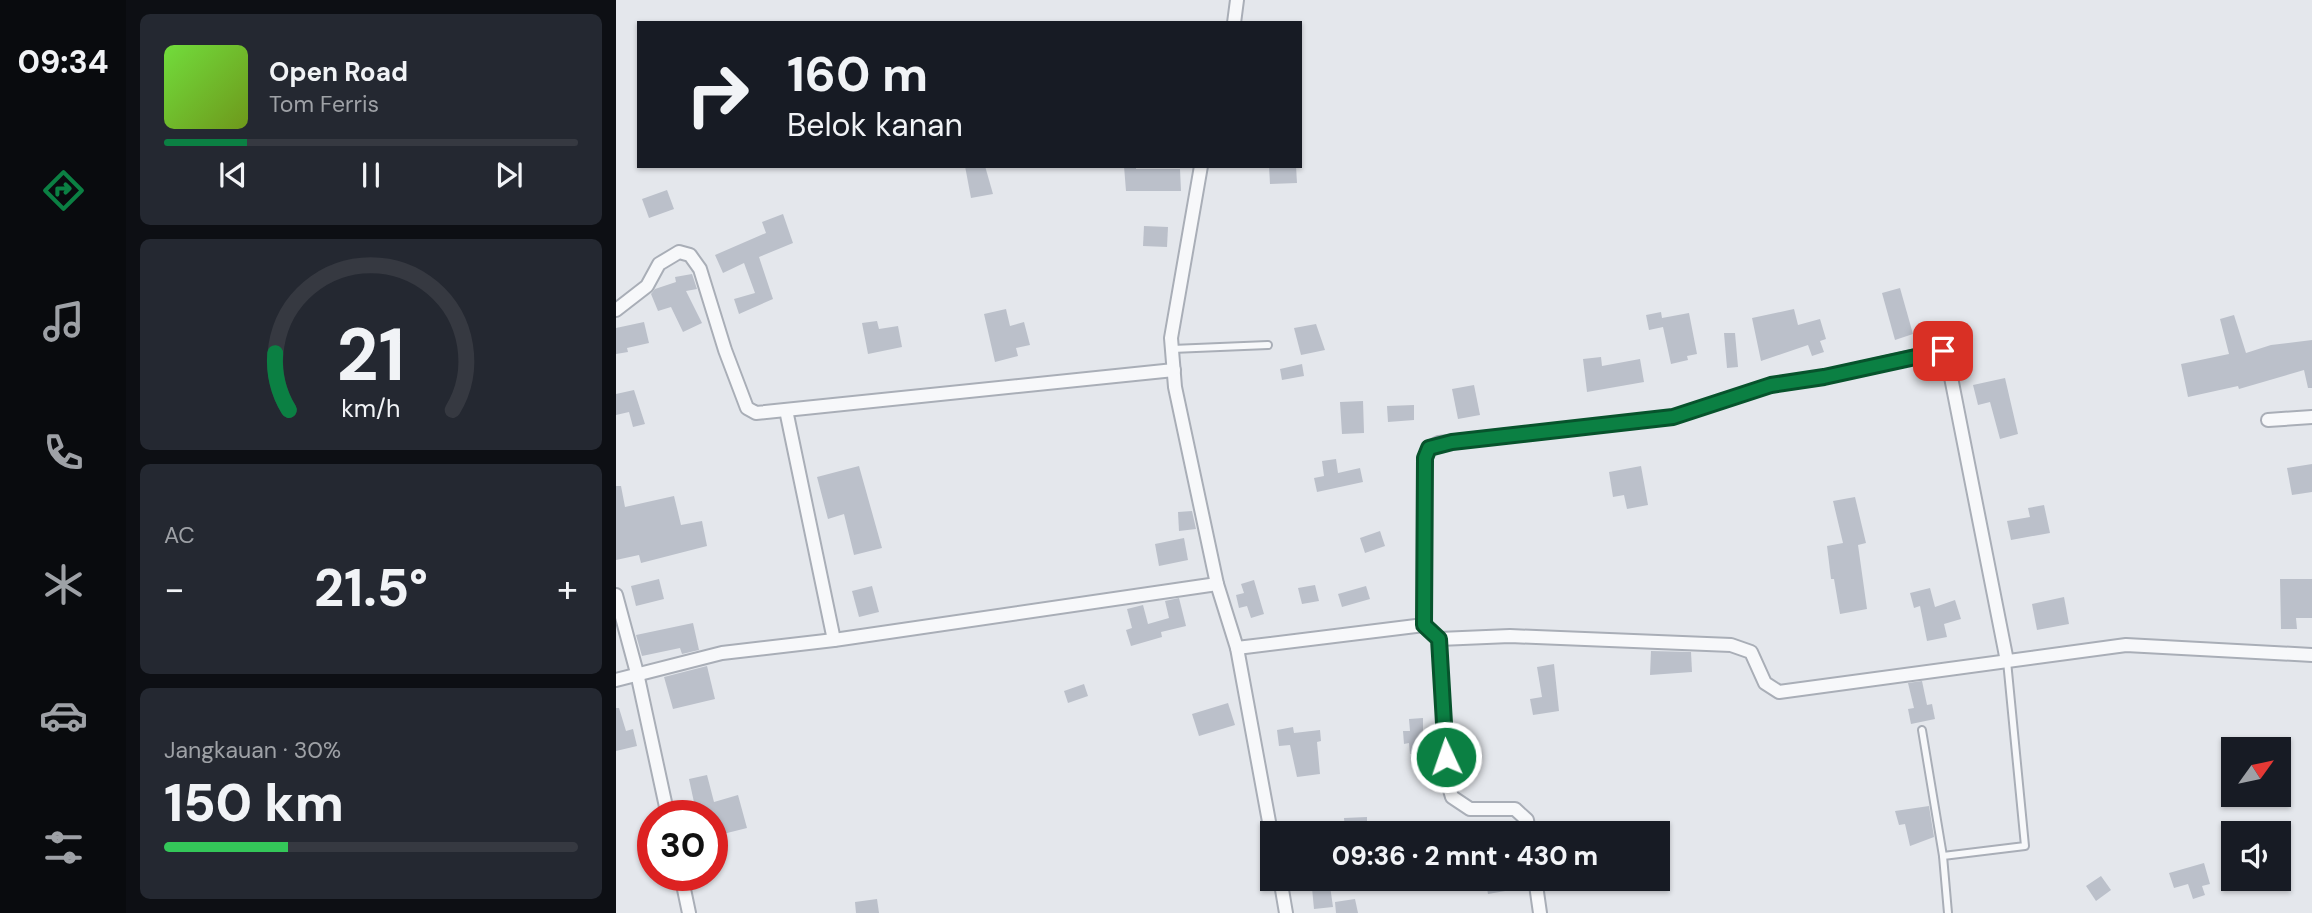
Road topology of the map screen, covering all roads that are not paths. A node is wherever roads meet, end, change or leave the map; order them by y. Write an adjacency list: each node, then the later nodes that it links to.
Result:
1 (1237, 0): 2 (street)
2 (1234, 21)
3 (1201, 168): 6 (street)
4 (616, 310): 8 (street)
5 (1268, 345): 6 (lane)
6 (1172, 349): 7 (street)
7 (1174, 370): 8 (street); 11 (street)
8 (786, 410): 15 (street)
9 (2312, 417): 10 (street)
10 (2268, 420)
11 (1217, 584): 15 (street); 16 (street)
12 (616, 595): 19 (street)
13 (1424, 625): 14 (street); 16 (street); 18 (street)
14 (1439, 639): 18 (street); 24 (street)
15 (834, 640): 19 (street)
16 (1237, 648): 23 (street)
17 (2312, 655): 18 (street)
18 (2007, 661): 25 (lane)
19 (637, 673): 20 (street); 22 (street)
20 (616, 680)
21 (1922, 730): 25 (lane)
22 (665, 800)
23 (1269, 821)
24 (1527, 821)
25 (1943, 856): 32 (lane)
26 (684, 891): 29 (street)
27 (1282, 891): 30 (street)
28 (1537, 891): 31 (street)
29 (689, 913)
30 (1286, 913)
31 (1540, 913)
32 (1948, 913)

